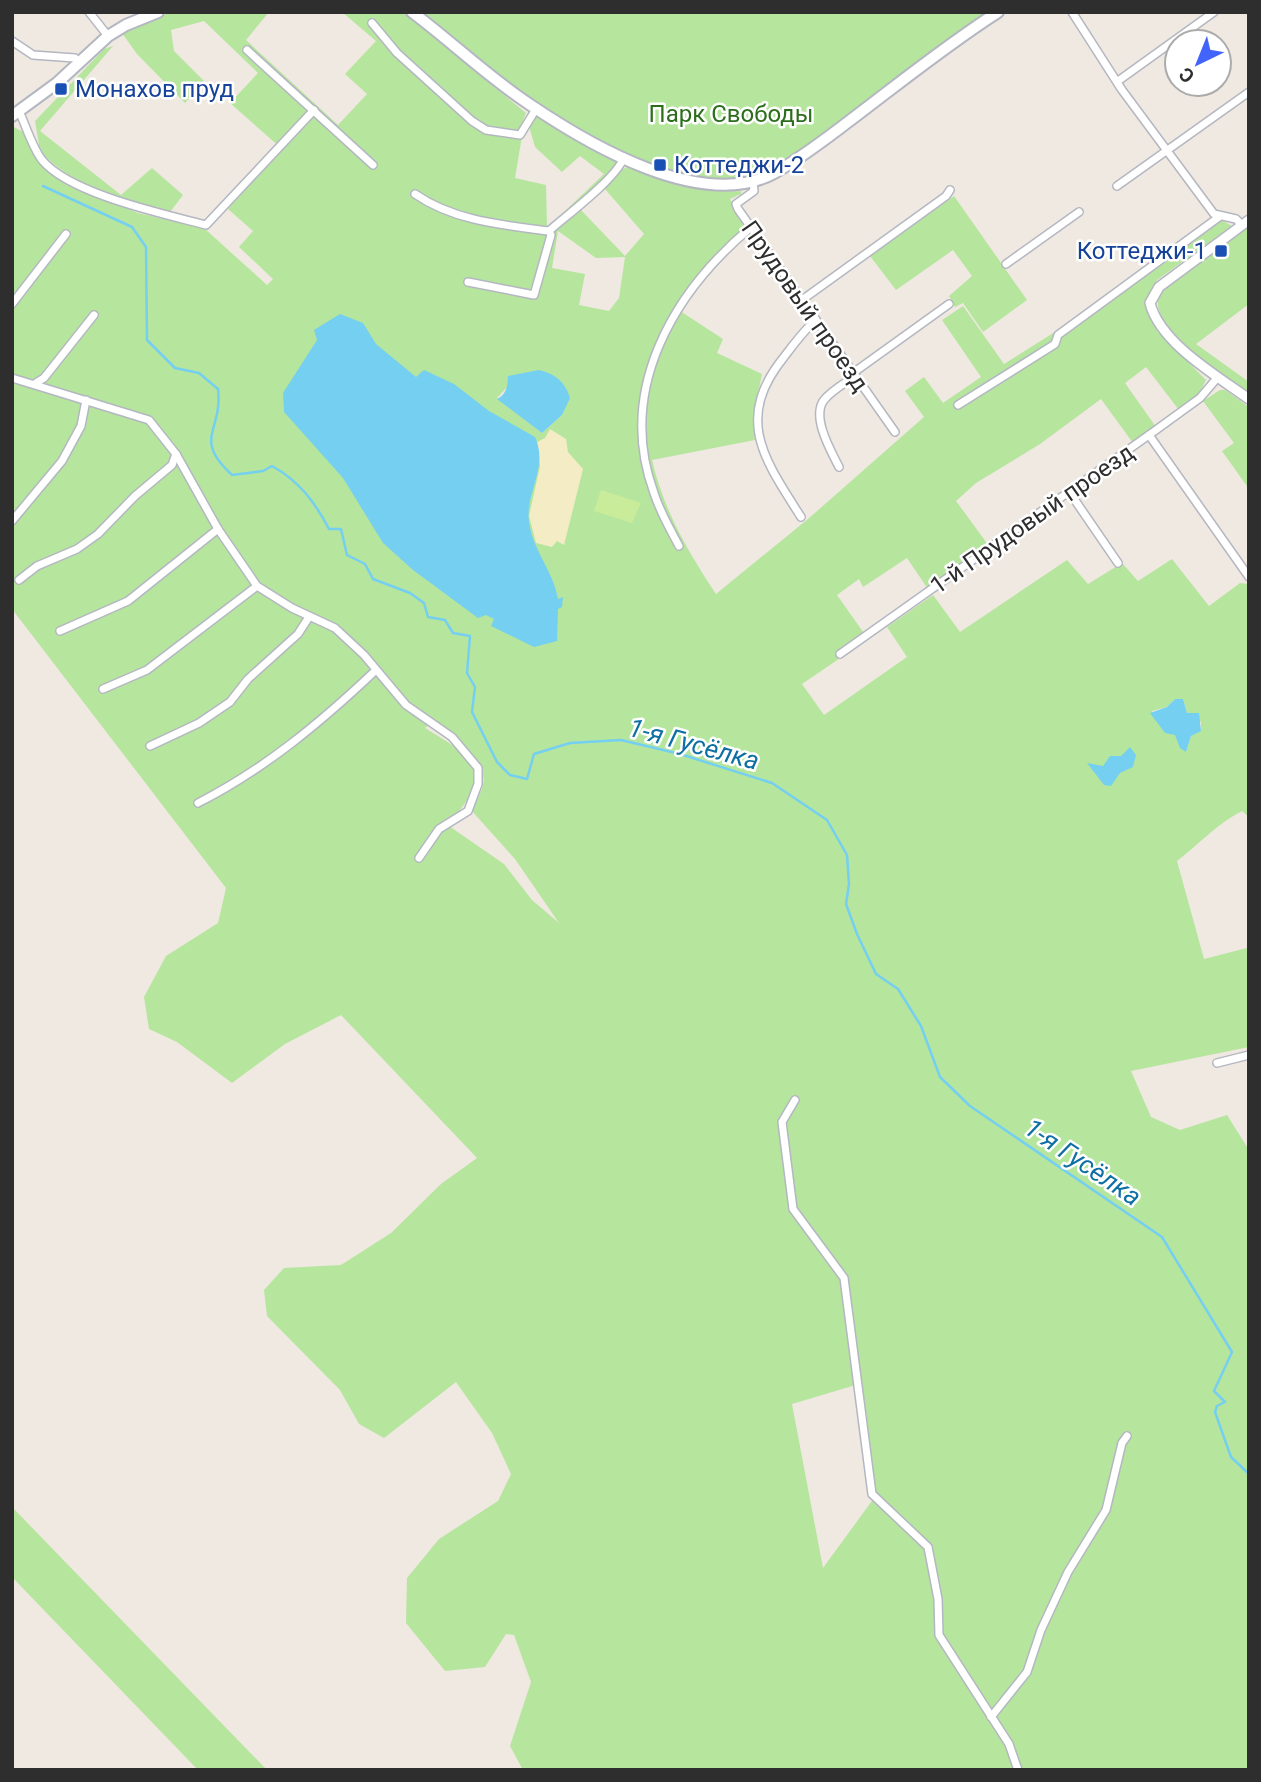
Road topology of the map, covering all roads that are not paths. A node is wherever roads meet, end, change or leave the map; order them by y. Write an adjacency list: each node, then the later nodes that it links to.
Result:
1 (89, 12): 8 (street)
2 (158, 12): 8 (main road)
3 (412, 12): 14 (main road)
4 (998, 12): 20 (main road)
5 (1072, 12): 12 (street)
6 (1214, 12): 12 (street)
7 (372, 23): 14 (street)
8 (108, 36): 11 (main road)
9 (12, 41): 11 (street)
10 (247, 50): 15 (street)
11 (80, 63): 16 (main road)
12 (1118, 81): 17 (street)
13 (1249, 92): 17 (street)
14 (536, 108): 18 (main road)
15 (314, 110): 16 (street); 19 (street)
16 (16, 113)
17 (1165, 150): 21 (street); 25 (street)
18 (624, 158): 20 (main road); 28 (street)
19 (373, 165)
20 (753, 181): 27 (street, Прудовый проезд)
21 (1118, 186)
22 (950, 190): 32 (street)
23 (415, 194): 28 (street)
24 (1079, 212): 30 (street)
25 (1219, 217): 26 (street); 43 (street)
26 (1245, 222): 38 (street)
27 (750, 228): 32 (street, Прудовый проезд); 52 (street)
28 (549, 231): 31 (street)
29 (66, 234): 33 (street)
30 (1006, 264)
31 (468, 282)
32 (802, 300): 36 (street, Прудовый проезд)
33 (12, 304)
34 (949, 304): 37 (street)
35 (94, 315): 40 (street)
36 (816, 320): 37 (street, Прудовый проезд); 49 (street)
37 (854, 375): 44 (street, Прудовый проезд); 47 (street)
38 (1218, 377): 41 (street); 45 (street, 1-й Прудовый проезд)
39 (12, 378): 40 (street)
40 (36, 383): 42 (street)
41 (1249, 399)
42 (86, 400): 46 (street); 50 (street)
43 (958, 405)
44 (895, 432)
45 (1149, 435): 48 (street, 1-й Прудовый проезд); 54 (street)
46 (176, 454): 51 (street); 55 (street)
47 (839, 467)
48 (1070, 493): 53 (street); 59 (street, 1-й Прудовый проезд)
49 (801, 517)
50 (12, 521)
51 (218, 529): 56 (street); 58 (street)
52 (679, 547)
53 (1118, 563)
54 (1249, 577)
55 (19, 580)
56 (257, 586): 57 (street); 61 (street)
57 (309, 617): 60 (street); 62 (street)
58 (61, 631)
59 (840, 654)
60 (375, 671): 63 (street); 64 (street)
61 (103, 689)
62 (150, 746)
63 (198, 803)
64 (419, 858)
65 (1249, 1055): 66 (street)
66 (1217, 1063)
67 (795, 1100): 69 (street)
68 (1127, 1436): 69 (street)
69 (991, 1717): 70 (street)
70 (1018, 1770)

